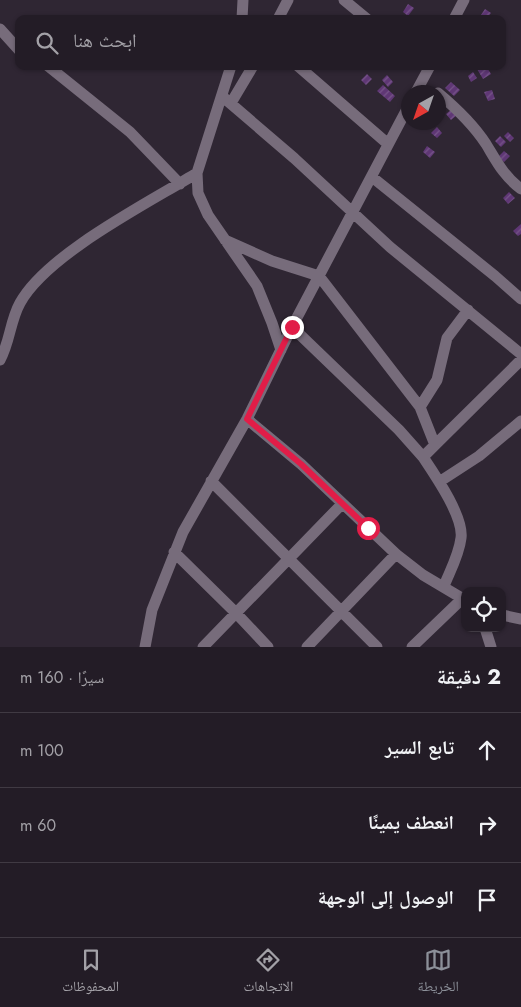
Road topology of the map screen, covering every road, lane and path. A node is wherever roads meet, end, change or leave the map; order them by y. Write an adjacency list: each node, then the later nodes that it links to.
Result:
1 (243, 0): 5 (street)
2 (288, 0): 6 (street)
3 (344, 0): 7 (street)
4 (464, 0): 8 (street)
5 (242, 15)
6 (280, 15)
7 (362, 15)
8 (456, 15)
9 (0, 29): 10 (street)
10 (15, 46)
11 (53, 70): 24 (street)
12 (231, 70): 18 (street)
13 (250, 70): 18 (street)
14 (303, 70): 21 (street)
15 (426, 71): 16 (street); 17 (street)
16 (419, 85)
17 (434, 85)
18 (227, 100): 22 (street); 26 (street)
19 (446, 100): 25 (street)
20 (401, 120): 21 (street)
21 (388, 144): 23 (street)
22 (197, 174): 24 (street); 27 (street)
23 (372, 177): 26 (street); 29 (street)
24 (180, 184): 34 (street)
25 (521, 189)
26 (352, 214): 28 (street); 30 (street)
27 (225, 240): 28 (street); 32 (street)
28 (319, 276): 31 (street); 36 (street)
29 (521, 299)
30 (468, 310): 33 (street); 36 (street)
31 (292, 327): 32 (street); 40 (street)
32 (281, 350): 37 (street)
33 (521, 354)
34 (0, 360)
35 (521, 360): 39 (street)
36 (420, 407): 39 (street)
37 (247, 419): 41 (street); 43 (street)
38 (521, 421): 42 (street)
39 (435, 445): 40 (street)
40 (423, 457): 42 (street)
41 (211, 481): 44 (street); 46 (street)
42 (439, 482): 47 (street)
43 (341, 505): 45 (street); 46 (street)
44 (174, 552): 50 (street); 55 (street)
45 (396, 554): 47 (street); 51 (street)
46 (289, 558): 50 (street); 51 (street)
47 (444, 586): 48 (street)
48 (461, 597)
49 (461, 602): 60 (street)
50 (236, 612): 56 (street); 57 (street)
51 (340, 612): 58 (street); 59 (street)
52 (506, 616): 53 (street)
53 (521, 619)
54 (486, 632): 61 (street)
55 (148, 644)
56 (203, 647)
57 (268, 647)
58 (307, 647)
59 (377, 647)
60 (412, 647)
61 (491, 647)

